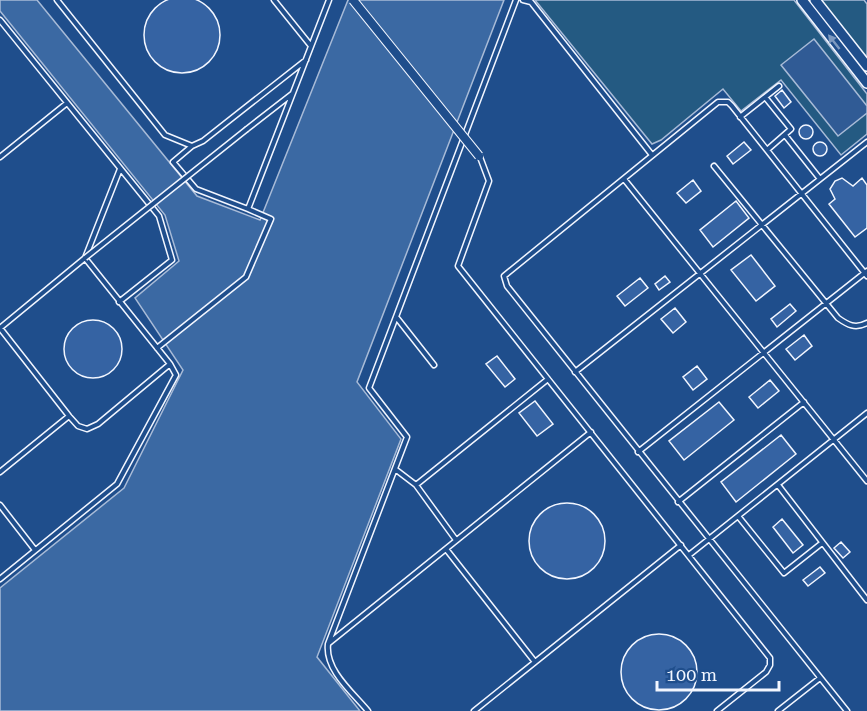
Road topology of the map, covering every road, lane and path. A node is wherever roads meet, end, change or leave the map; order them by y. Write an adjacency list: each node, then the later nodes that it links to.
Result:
1 (57, 0): 21 (lane)
2 (274, 0): 10 (lane)
3 (329, 0): 10 (lane)
4 (353, 0): 24 (street, bridge)
5 (516, 0): 38 (lane)
6 (522, 0): 23 (lane)
7 (802, 0): 13 (street, one-way to 7)
8 (815, 0): 12 (street)
9 (0, 20): 17 (lane)
10 (311, 46): 11 (lane)
11 (306, 60): 15 (lane); 21 (lane)
12 (867, 66)
13 (867, 83)
14 (779, 86): 16 (lane)
15 (293, 93): 31 (lane); 33 (lane, bridge)
16 (765, 97): 18 (lane); 19 (lane)
17 (67, 103): 25 (lane); 27 (lane)
18 (741, 117): 22 (lane); 23 (lane)
19 (785, 135): 22 (lane); 29 (lane)
20 (867, 142): 29 (lane)
21 (192, 146): 31 (lane)
22 (767, 150): 30 (lane)
23 (652, 155): 28 (lane)
24 (479, 156): 46 (lane)
25 (0, 157)
26 (714, 166): 32 (lane)
27 (120, 170): 33 (lane); 36 (lane)
28 (624, 179): 34 (lane); 45 (lane)
29 (819, 179): 30 (lane)
30 (801, 193): 32 (lane); 35 (lane)
31 (248, 209): 41 (lane)
32 (761, 224): 34 (lane); 37 (lane)
33 (85, 258): 36 (lane); 40 (lane)
34 (700, 273): 42 (lane); 45 (lane)
35 (866, 273): 37 (lane)
36 (119, 302): 41 (lane)
37 (825, 302): 39 (lane); 42 (lane)
38 (396, 318): 44 (lane); 53 (lane)
39 (867, 322)
40 (0, 328): 49 (lane)
41 (157, 348): 43 (lane)
42 (764, 352): 47 (lane); 52 (lane)
43 (170, 364): 49 (lane); 66 (lane)
44 (434, 364)
45 (575, 372): 52 (lane)
46 (548, 379): 50 (lane); 56 (lane)
47 (804, 402): 51 (lane); 58 (lane)
48 (867, 413): 51 (lane)
49 (69, 416): 54 (lane)
50 (591, 432): 61 (lane); 64 (lane)
51 (834, 439): 55 (lane); 57 (lane)
52 (638, 452): 58 (lane)
53 (395, 470): 56 (lane); 70 (lane)
54 (0, 472)
55 (867, 481)
56 (416, 485): 61 (lane)
57 (778, 485): 60 (lane); 63 (lane)
58 (678, 502): 62 (lane)
59 (0, 505): 66 (lane)
60 (738, 516): 62 (lane); 63 (lane)
61 (456, 540): 65 (lane)
62 (708, 540): 67 (lane); 72 (lane)
63 (822, 542): 69 (lane)
64 (681, 545): 67 (lane); 71 (lane)
65 (446, 549): 70 (lane); 71 (lane)
66 (35, 550): 68 (lane)
67 (689, 555): 75 (lane)
68 (0, 579)
69 (867, 600)
70 (328, 644): 73 (lane)
71 (535, 662): 74 (lane)
72 (820, 678): 76 (lane); 77 (lane)
73 (368, 711)
74 (474, 711)
75 (717, 711)
76 (778, 711)
77 (846, 711)

